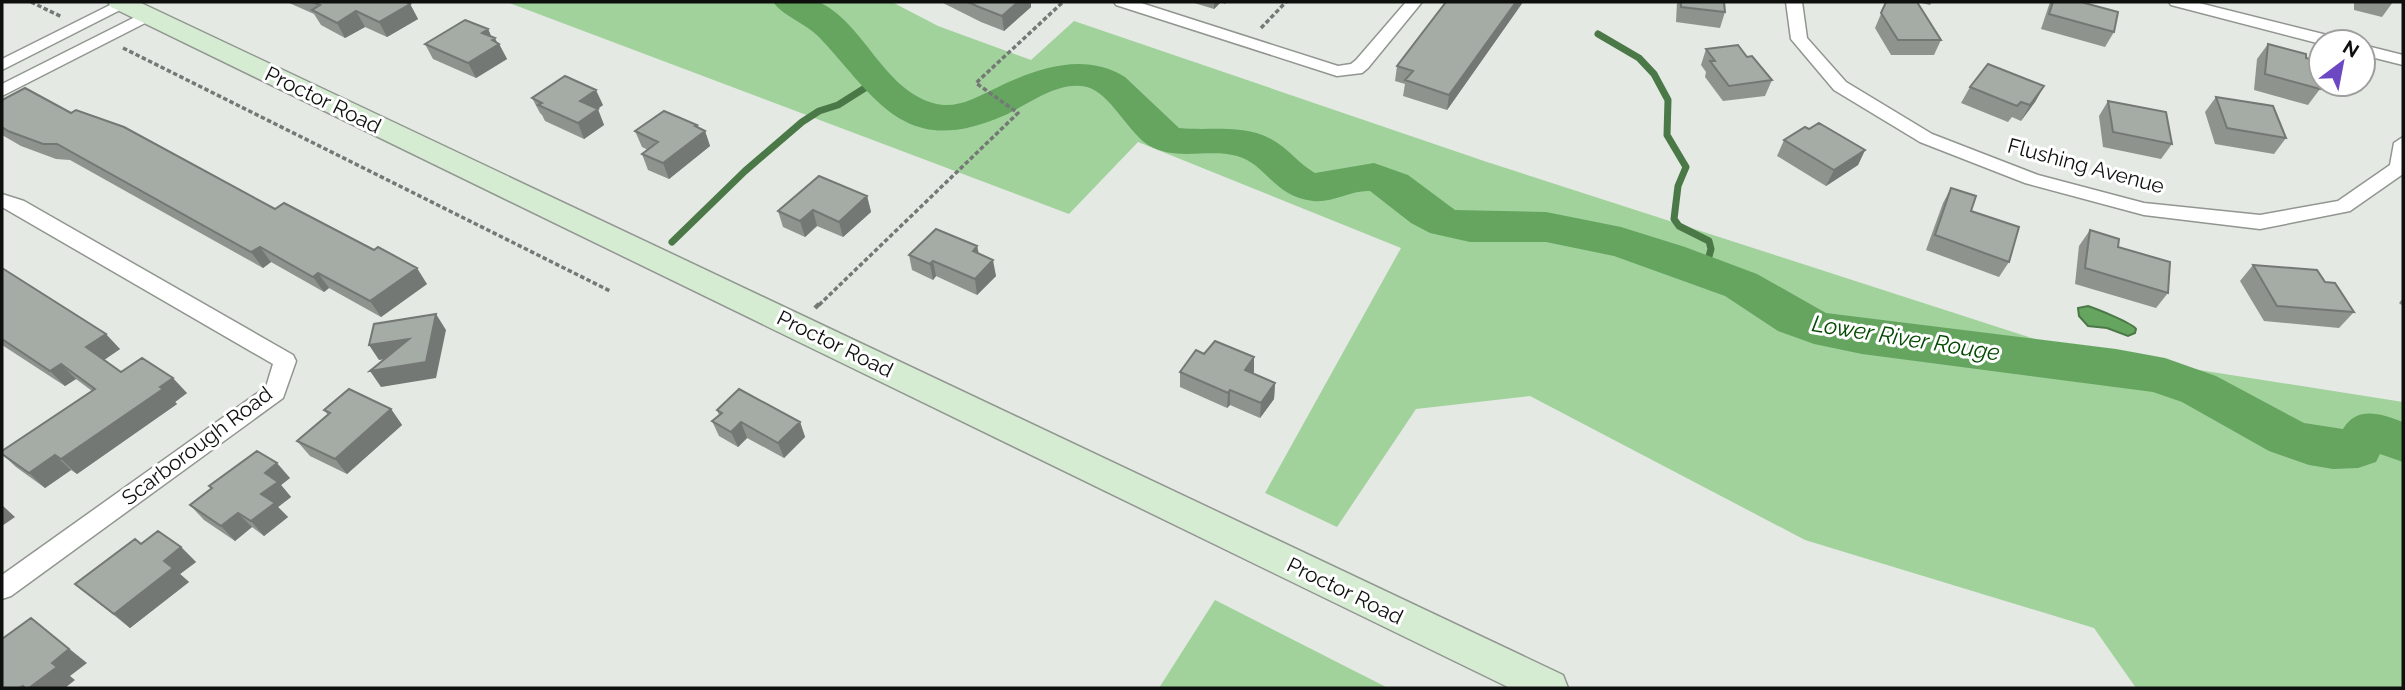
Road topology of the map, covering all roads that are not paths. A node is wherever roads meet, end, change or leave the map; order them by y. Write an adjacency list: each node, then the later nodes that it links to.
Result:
1 (1122, 2): 2 (street)
2 (1414, 2)
3 (1794, 2): 12 (street, Flushing Avenue)
4 (2177, 2): 6 (street)
5 (130, 7): 9 (street); 11 (street); 15 (street, Proctor Road)
6 (2307, 35)
7 (2377, 54): 8 (street)
8 (2402, 60): 10 (street)
9 (2, 65)
10 (2403, 80)
11 (2, 91)
12 (2403, 143)
13 (2, 200): 14 (street, Scarborough Road)
14 (2, 588)
15 (1549, 688)

